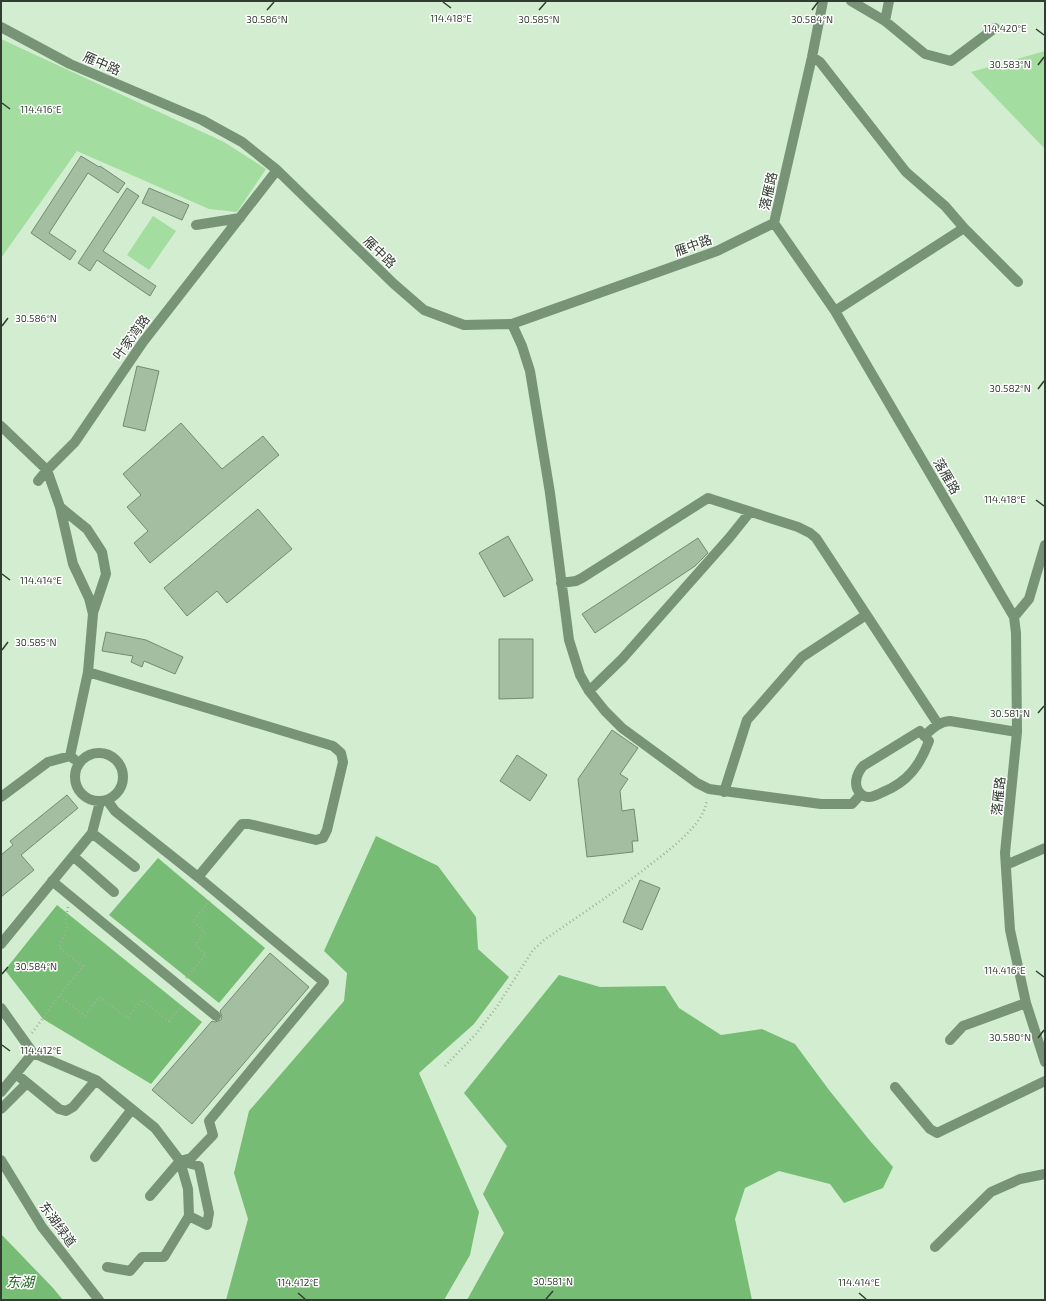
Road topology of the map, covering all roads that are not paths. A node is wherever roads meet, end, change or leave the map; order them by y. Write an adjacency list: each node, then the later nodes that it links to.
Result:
1 (823, 1): 7 (street, 落雁路)
2 (851, 1): 4 (street)
3 (888, 1): 4 (street)
4 (885, 22): 6 (street)
5 (1, 27): 8 (street, 雁中路)
6 (995, 28)
7 (812, 57): 10 (street, 落雁路); 12 (street)
8 (277, 170): 9 (street, 叶家湾路); 15 (street, 雁中路)
9 (240, 218): 11 (street); 17 (street, 叶家湾路)
10 (774, 223): 14 (street, 落雁路); 15 (street, 雁中路)
11 (196, 225)
12 (964, 228): 13 (street); 14 (street)
13 (1018, 282)
14 (835, 311): 25 (street, 落雁路)
15 (512, 324): 22 (street)
16 (1, 426): 17 (street)
17 (46, 470): 18 (street, 叶家湾路); 19 (street)
18 (38, 481)
19 (60, 506): 23 (street); 23 (street)
20 (750, 512): 22 (street); 24 (street); 27 (street)
21 (1045, 545): 25 (street)
22 (561, 583): 27 (street)
23 (93, 614): 26 (street)
24 (866, 615): 28 (street); 33 (street)
25 (1014, 617): 29 (street, 落雁路)
26 (88, 672): 31 (street); 42 (street)
27 (589, 691): 33 (street)
28 (938, 724): 29 (street); 30 (street)
29 (1017, 732): 41 (street, 落雁路)
30 (924, 736): 34 (street); 34 (street)
31 (70, 756): 32 (street); 35 (street)
32 (79, 762): 36 (street); 36 (street)
33 (724, 792): 34 (street)
34 (861, 794)
35 (1, 797)
36 (104, 801): 37 (street); 42 (street)
37 (92, 833): 39 (street); 40 (street)
38 (1045, 848): 41 (street)
39 (73, 856): 43 (street); 44 (street)
40 (135, 866)
41 (1006, 866): 46 (street, 落雁路)
42 (198, 877): 62 (street)
43 (52, 881): 45 (street); 48 (street)
44 (114, 892)
45 (1, 944)
46 (1026, 1003): 49 (street); 51 (street, 落雁路)
47 (1, 1008): 50 (street)
48 (216, 1016)
49 (950, 1040)
50 (33, 1053): 52 (street); 53 (street)
51 (1045, 1062)
52 (16, 1074): 55 (street); 57 (street)
53 (96, 1080): 55 (street); 59 (street)
54 (1045, 1081): 56 (street)
55 (27, 1083): 58 (street)
56 (895, 1088)
57 (1, 1092)
58 (1, 1109)
59 (132, 1109): 60 (street); 62 (street)
60 (95, 1157)
61 (1, 1160): 68 (street, 东湖绿道)
62 (180, 1160): 64 (street); 65 (street); 65 (street)
63 (1045, 1174): 66 (street)
64 (150, 1196)
65 (189, 1216): 67 (street)
66 (935, 1247)
67 (107, 1268)
68 (99, 1300)

